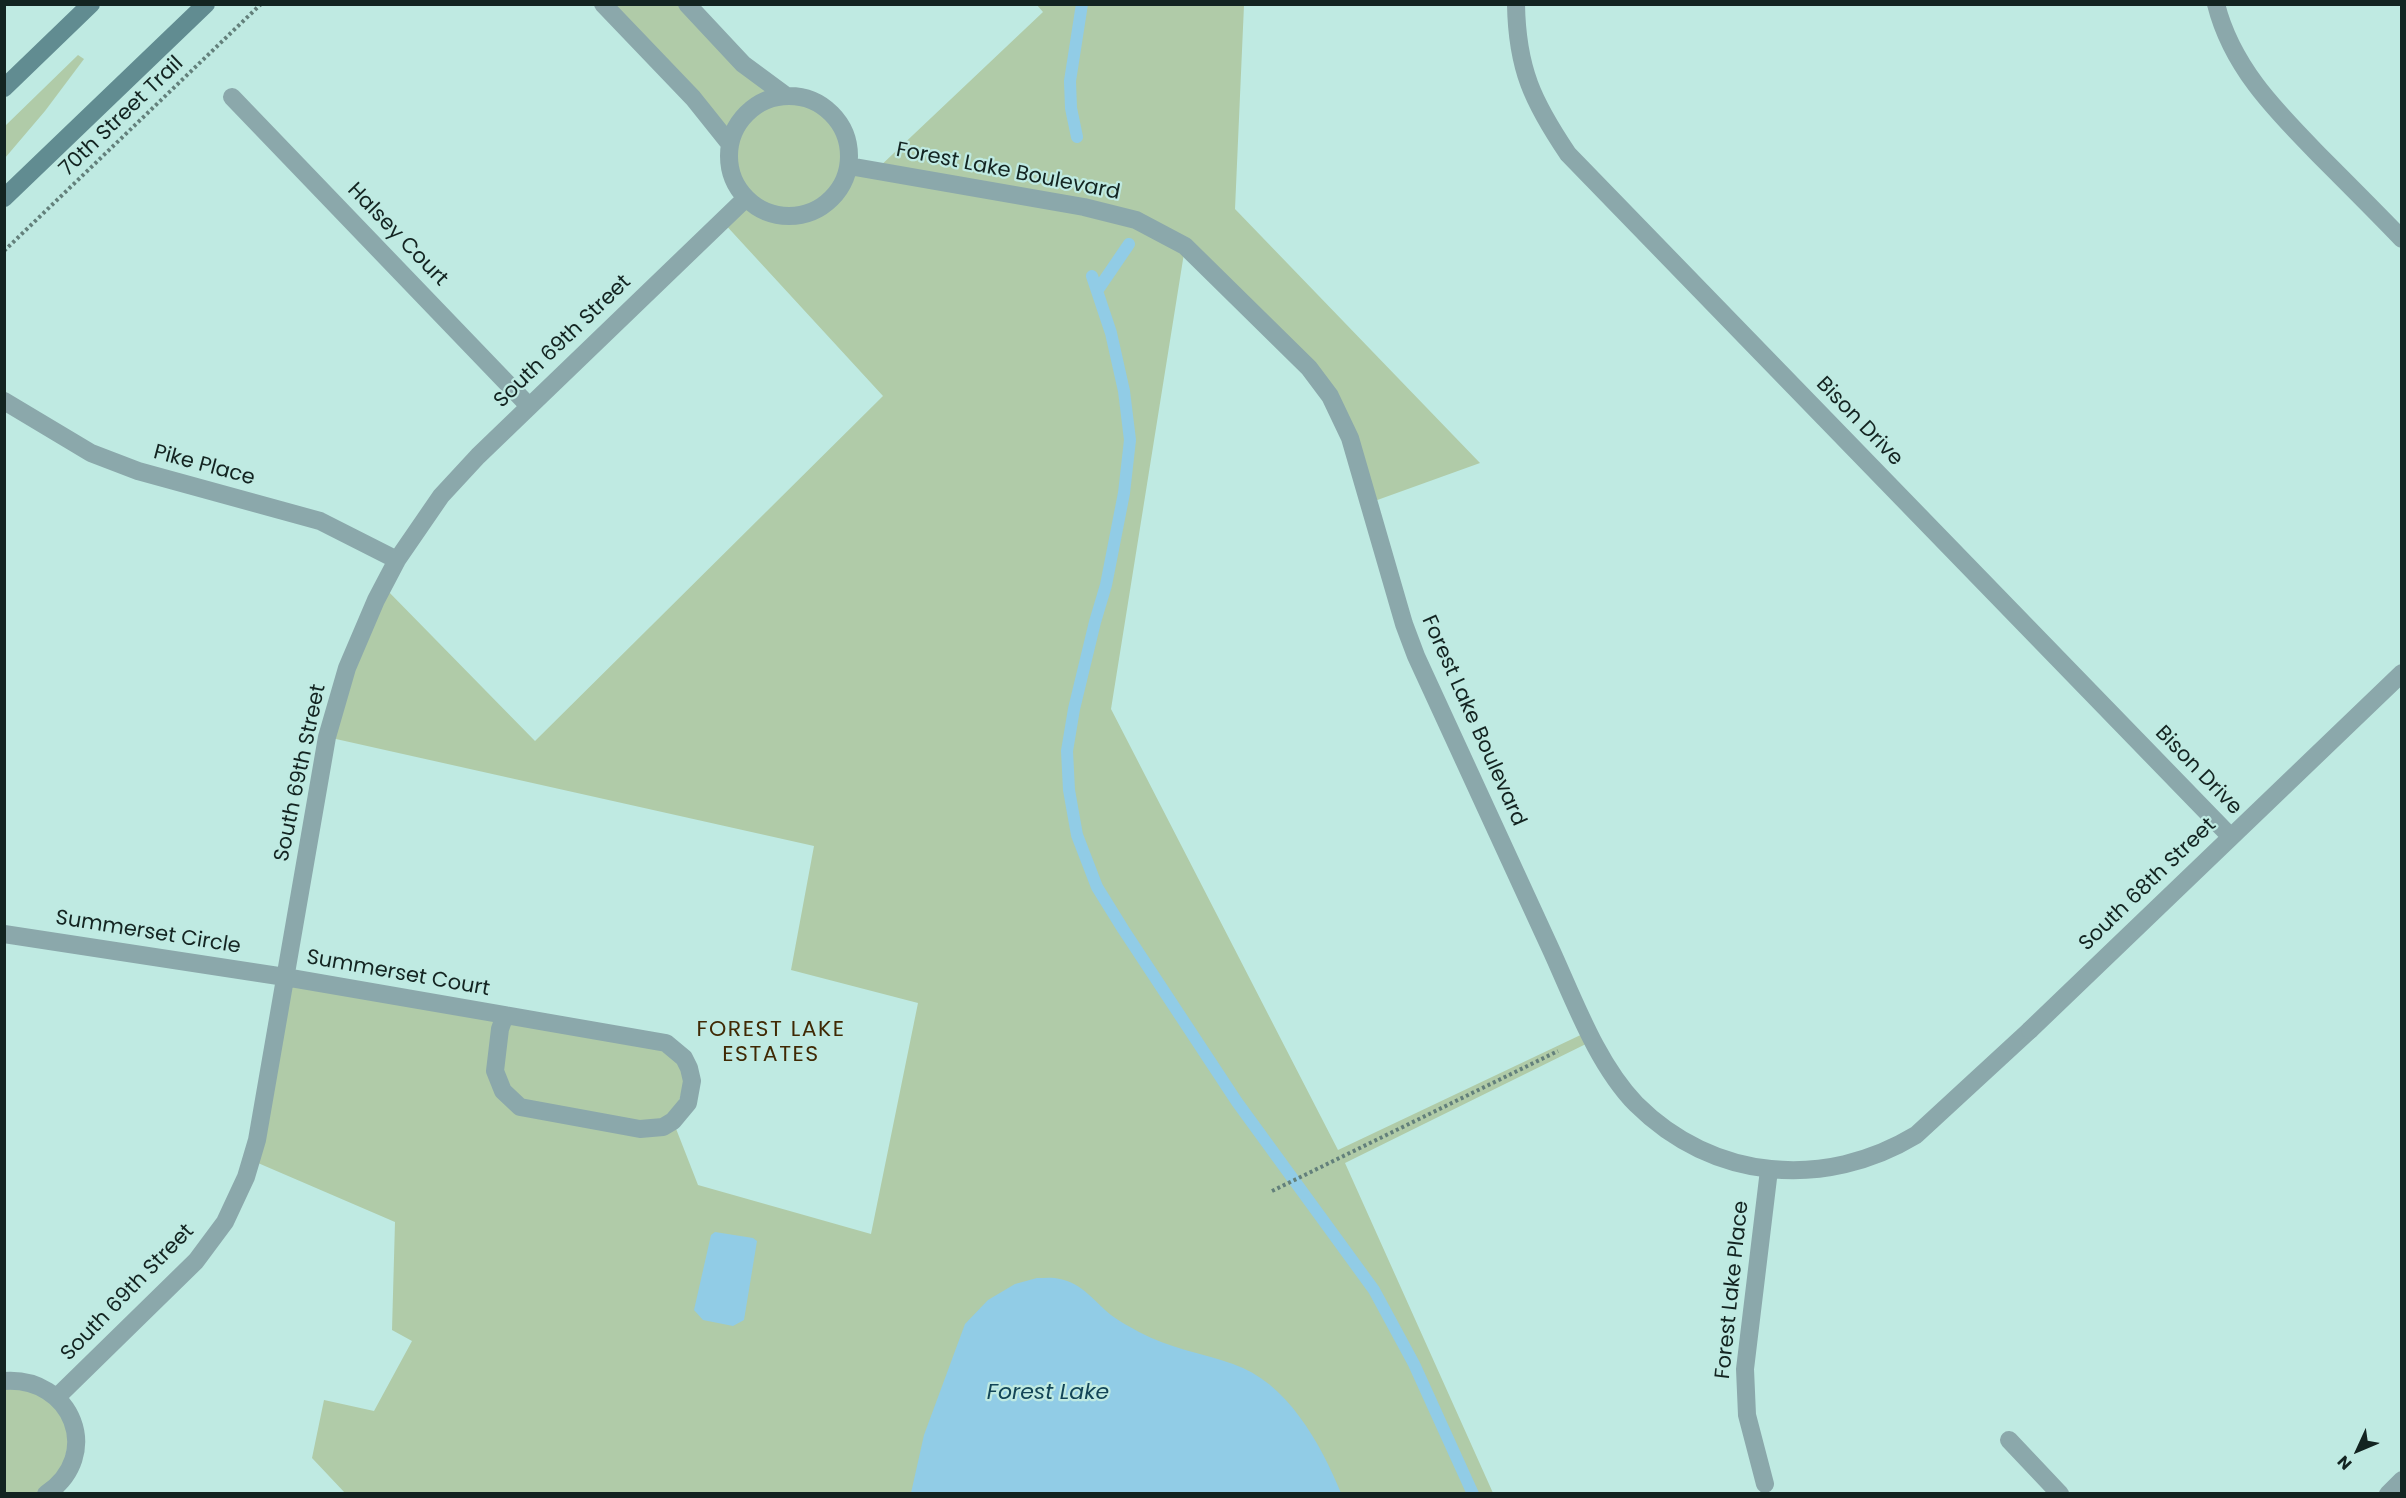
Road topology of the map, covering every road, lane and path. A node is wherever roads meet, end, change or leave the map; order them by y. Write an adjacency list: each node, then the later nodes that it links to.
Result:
1 (91, 4): 8 (main road)
2 (206, 4): 13 (main road)
3 (261, 4): 16 (path, 70th Street Trail)
4 (603, 4): 11 (street)
5 (687, 4): 9 (street)
6 (1516, 4): 21 (street, Bison Drive)
7 (2216, 4): 15 (street)
8 (4, 88)
9 (785, 95): 11 (street); 12 (street)
10 (232, 97): 18 (street, Halsey Court)
11 (729, 143): 14 (street)
12 (849, 166): 14 (street); 27 (street, Forest Lake Boulevard)
13 (4, 198)
14 (746, 198): 18 (street, South 69th Street)
15 (2402, 239)
16 (4, 251)
17 (4, 401): 19 (street, Pike Place)
18 (529, 405): 19 (street, South 69th Street)
19 (397, 561): 23 (street, South 69th Street)
20 (2402, 673): 21 (street, South 68th Street)
21 (2231, 837): 25 (street, South 68th Street)
22 (4, 934): 23 (street, Summerset Circle)
23 (285, 977): 24 (street, Summerset Court); 30 (street, South 69th Street)
24 (505, 1015): 24 (street, Summerset Court)
25 (2030, 1030): 27 (street, Forest Lake Boulevard)
26 (1558, 1051): 28 (path)
27 (1768, 1170): 33 (street, Forest Lake Place)
28 (1272, 1191)
29 (4, 1382): 30 (street)
30 (57, 1397): 34 (street)
31 (2009, 1440): 35 (street)
32 (2402, 1480): 36 (street)
33 (1765, 1484)
34 (56, 1491)
35 (2060, 1494)
36 (2388, 1494)

